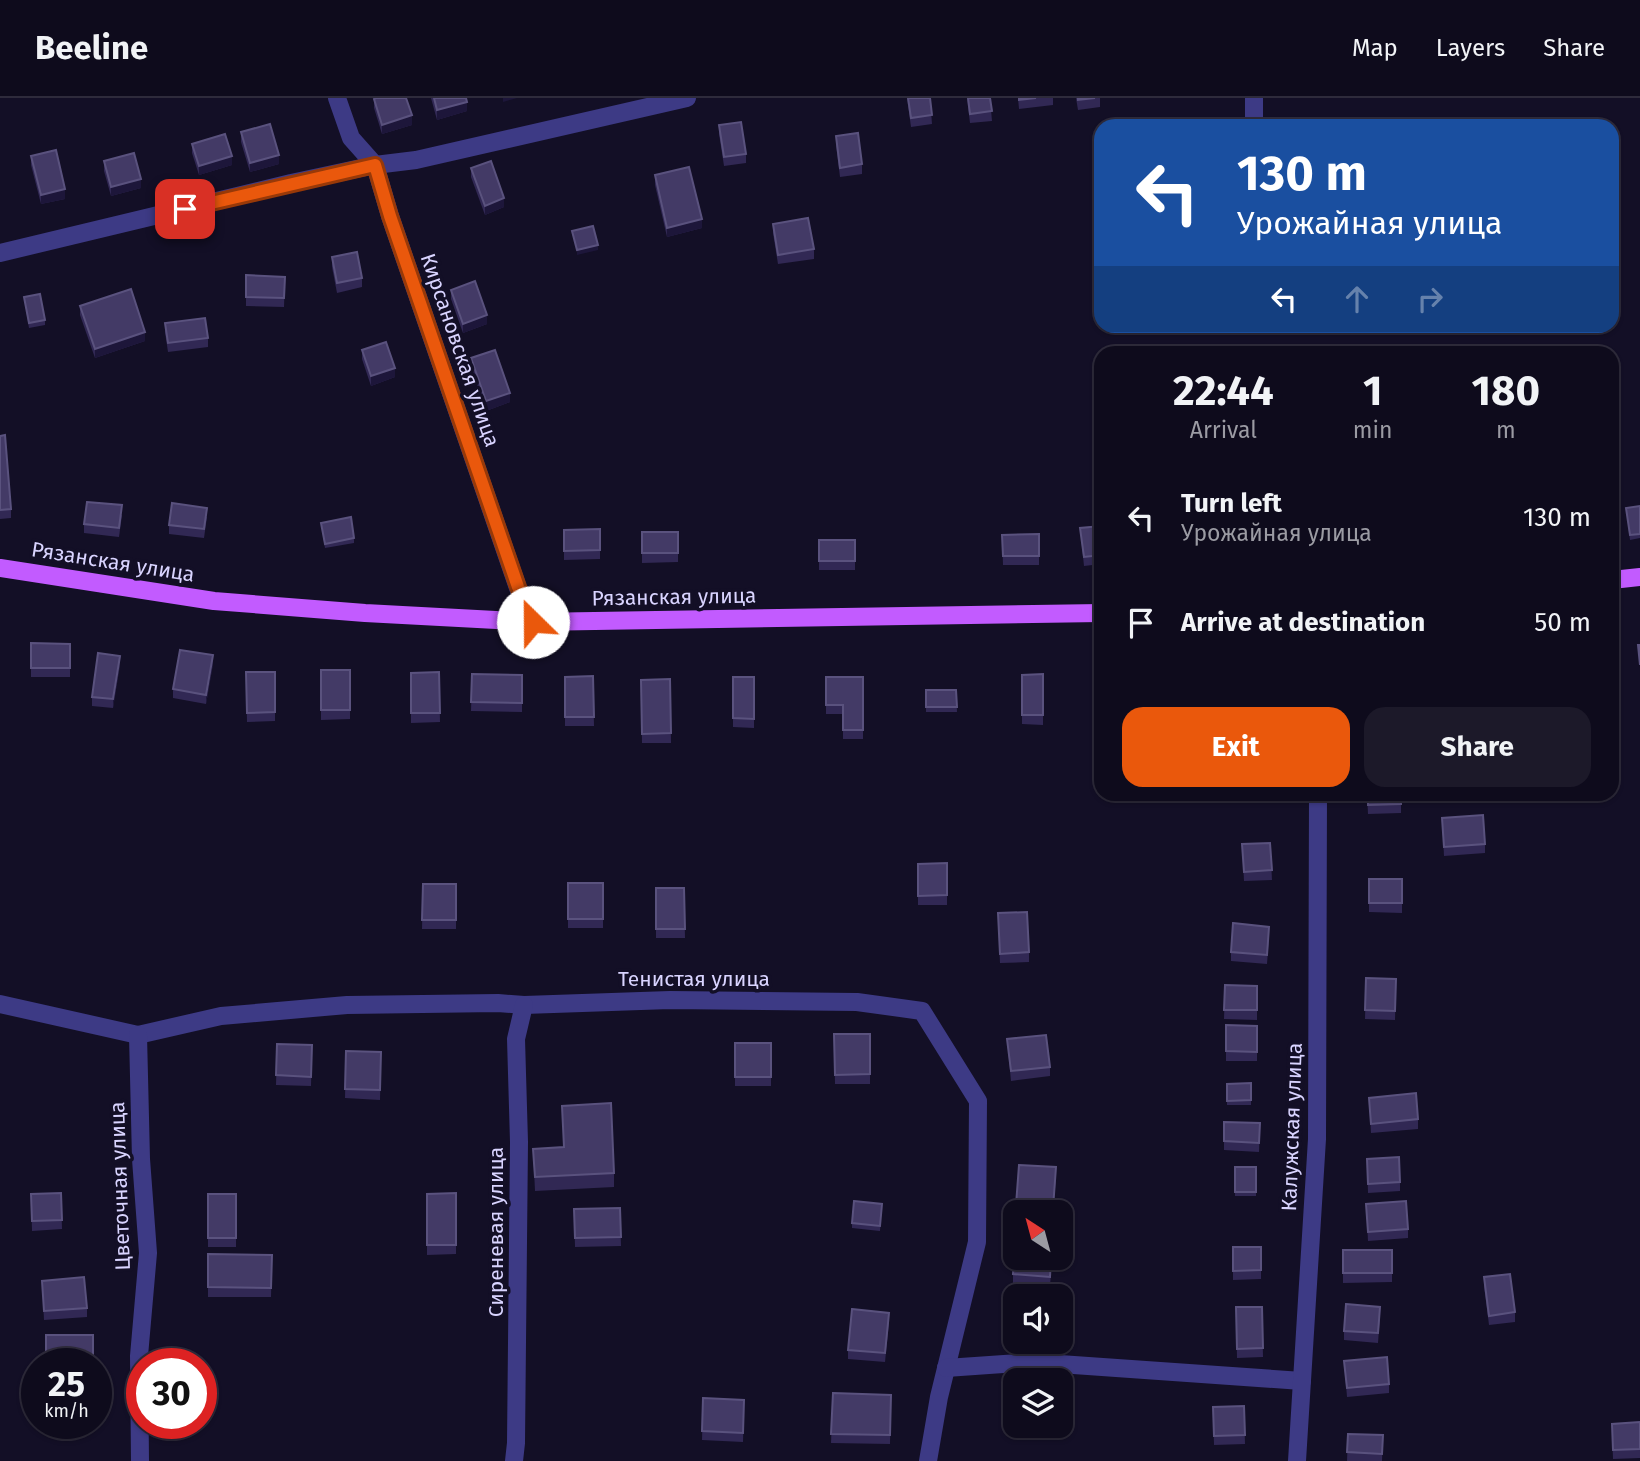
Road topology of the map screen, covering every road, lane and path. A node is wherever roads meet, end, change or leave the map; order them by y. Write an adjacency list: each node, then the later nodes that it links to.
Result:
1 (337, 98): 5 (street, Кирсановская улица)
2 (687, 98): 5 (street)
3 (1254, 98): 4 (street)
4 (1254, 119)
5 (375, 165): 6 (street); 11 (street, Кирсановская улица)
6 (0, 253)
7 (0, 568): 11 (main road, Рязанская улица)
8 (1640, 577): 9 (main road)
9 (1619, 579)
10 (1094, 613): 11 (main road, Рязанская улица)
11 (533, 622)
12 (1318, 801): 17 (street, Калужская улица)
13 (0, 1004): 15 (street, Тенистая улица)
14 (524, 1005): 15 (street, Тенистая улица); 16 (street, Тенистая улица); 19 (street, Сиреневая улица)
15 (138, 1035): 18 (street, Цветочная улица)
16 (946, 1368): 17 (street); 20 (street, Тенистая улица)
17 (1302, 1381): 21 (street, Калужская улица)
18 (140, 1461)
19 (514, 1461)
20 (929, 1461)
21 (1297, 1461)

